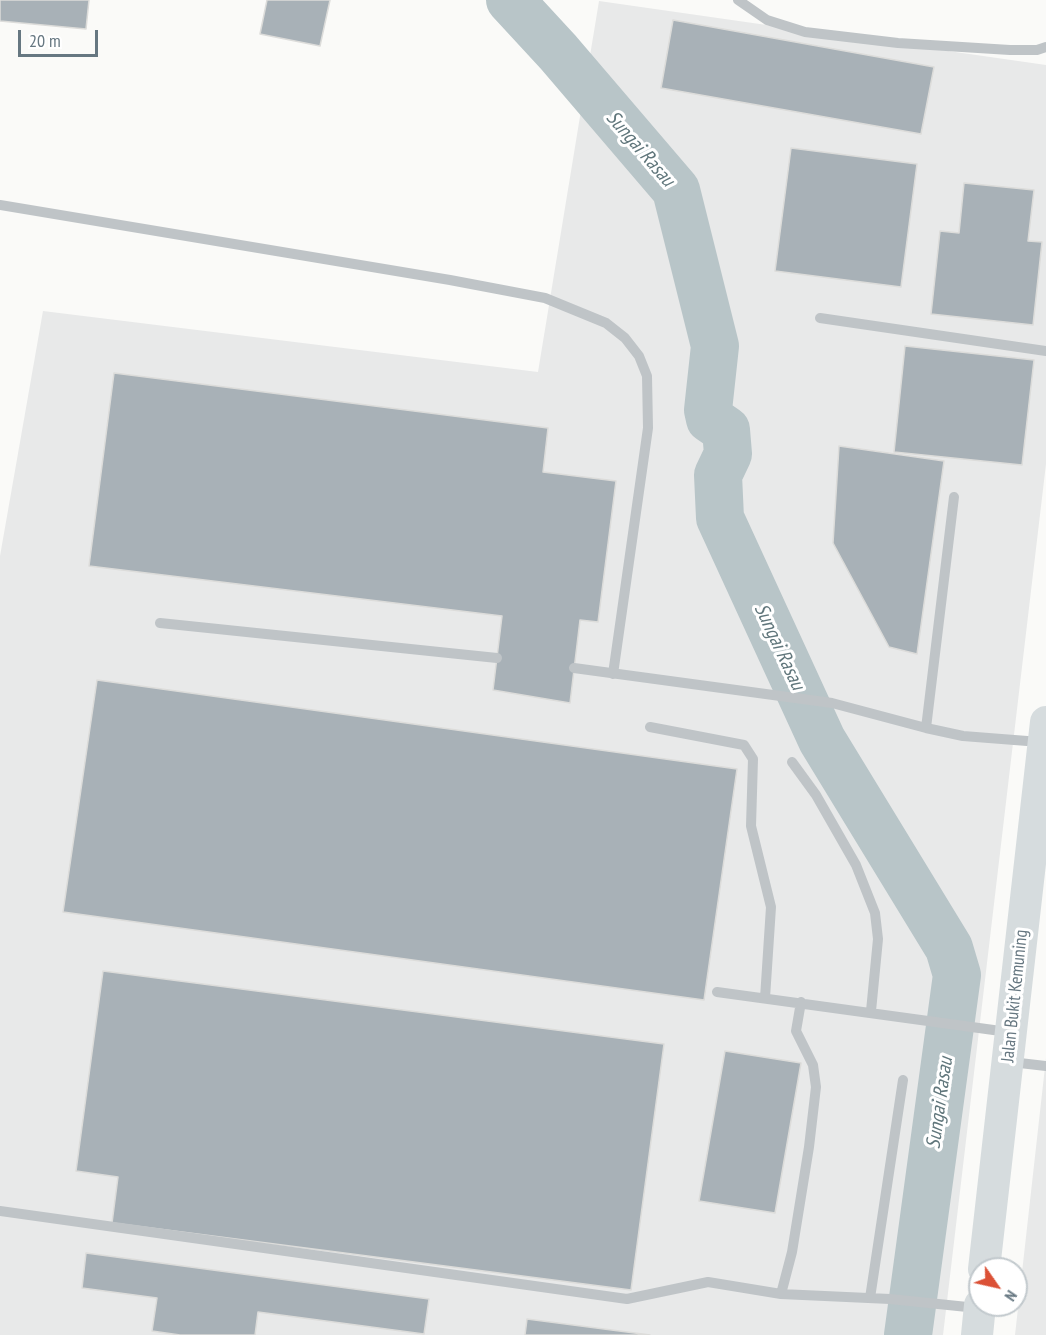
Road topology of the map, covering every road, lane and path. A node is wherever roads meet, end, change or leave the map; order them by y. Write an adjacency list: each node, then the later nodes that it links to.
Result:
1 (738, 0): 2 (lane)
2 (1046, 47)
3 (0, 205): 10 (lane)
4 (820, 318): 5 (lane)
5 (1046, 351)
6 (954, 497): 12 (lane)
7 (160, 623): 8 (lane)
8 (497, 658)
9 (574, 668): 10 (lane)
10 (613, 674): 12 (lane)
11 (650, 727): 16 (lane)
12 (926, 728): 13 (lane)
13 (1045, 736): 19 (main road, Jalan Bukit Kemuning)
14 (792, 762): 18 (lane)
15 (717, 992): 16 (lane)
16 (765, 998): 17 (lane)
17 (801, 1002): 18 (lane); 24 (lane)
18 (871, 1011): 19 (lane)
19 (1000, 1041): 20 (lane); 23 (main road, Jalan Bukit Kemuning)
20 (1046, 1066)
21 (903, 1080): 25 (lane)
22 (0, 1211): 24 (lane)
23 (985, 1257)
24 (781, 1294): 25 (lane)
25 (870, 1298): 26 (lane)
26 (968, 1312)

